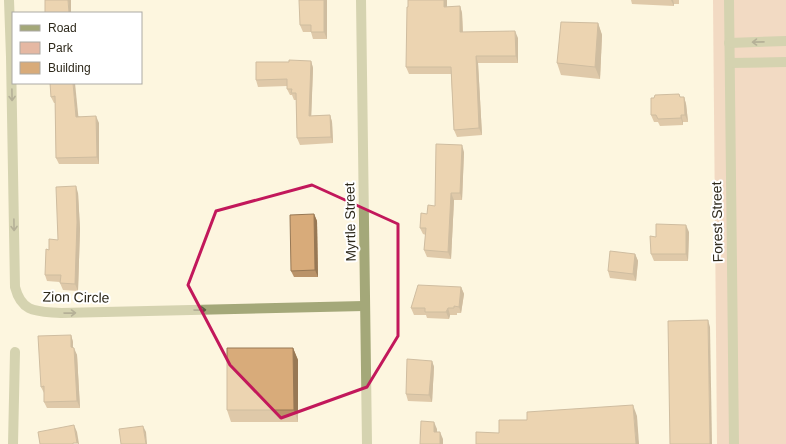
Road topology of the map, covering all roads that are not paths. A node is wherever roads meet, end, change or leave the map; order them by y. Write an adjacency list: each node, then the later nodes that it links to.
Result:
1 (9, 0): 6 (street, Zion Circle, one-way to 6)
2 (361, 0): 10 (street, Myrtle Street)
3 (729, 0): 5 (street, Forest Street)
4 (786, 41): 5 (street, one-way to 5)
5 (730, 43): 8 (street, Forest Street)
6 (12, 57)
7 (786, 62): 8 (street)
8 (730, 63): 14 (street, Forest Street)
9 (12, 84): 10 (street, Zion Circle, one-way to 10)
10 (364, 306): 13 (street, Myrtle Street)
11 (15, 352): 12 (street)
12 (13, 444)
13 (367, 444)
14 (734, 444)

